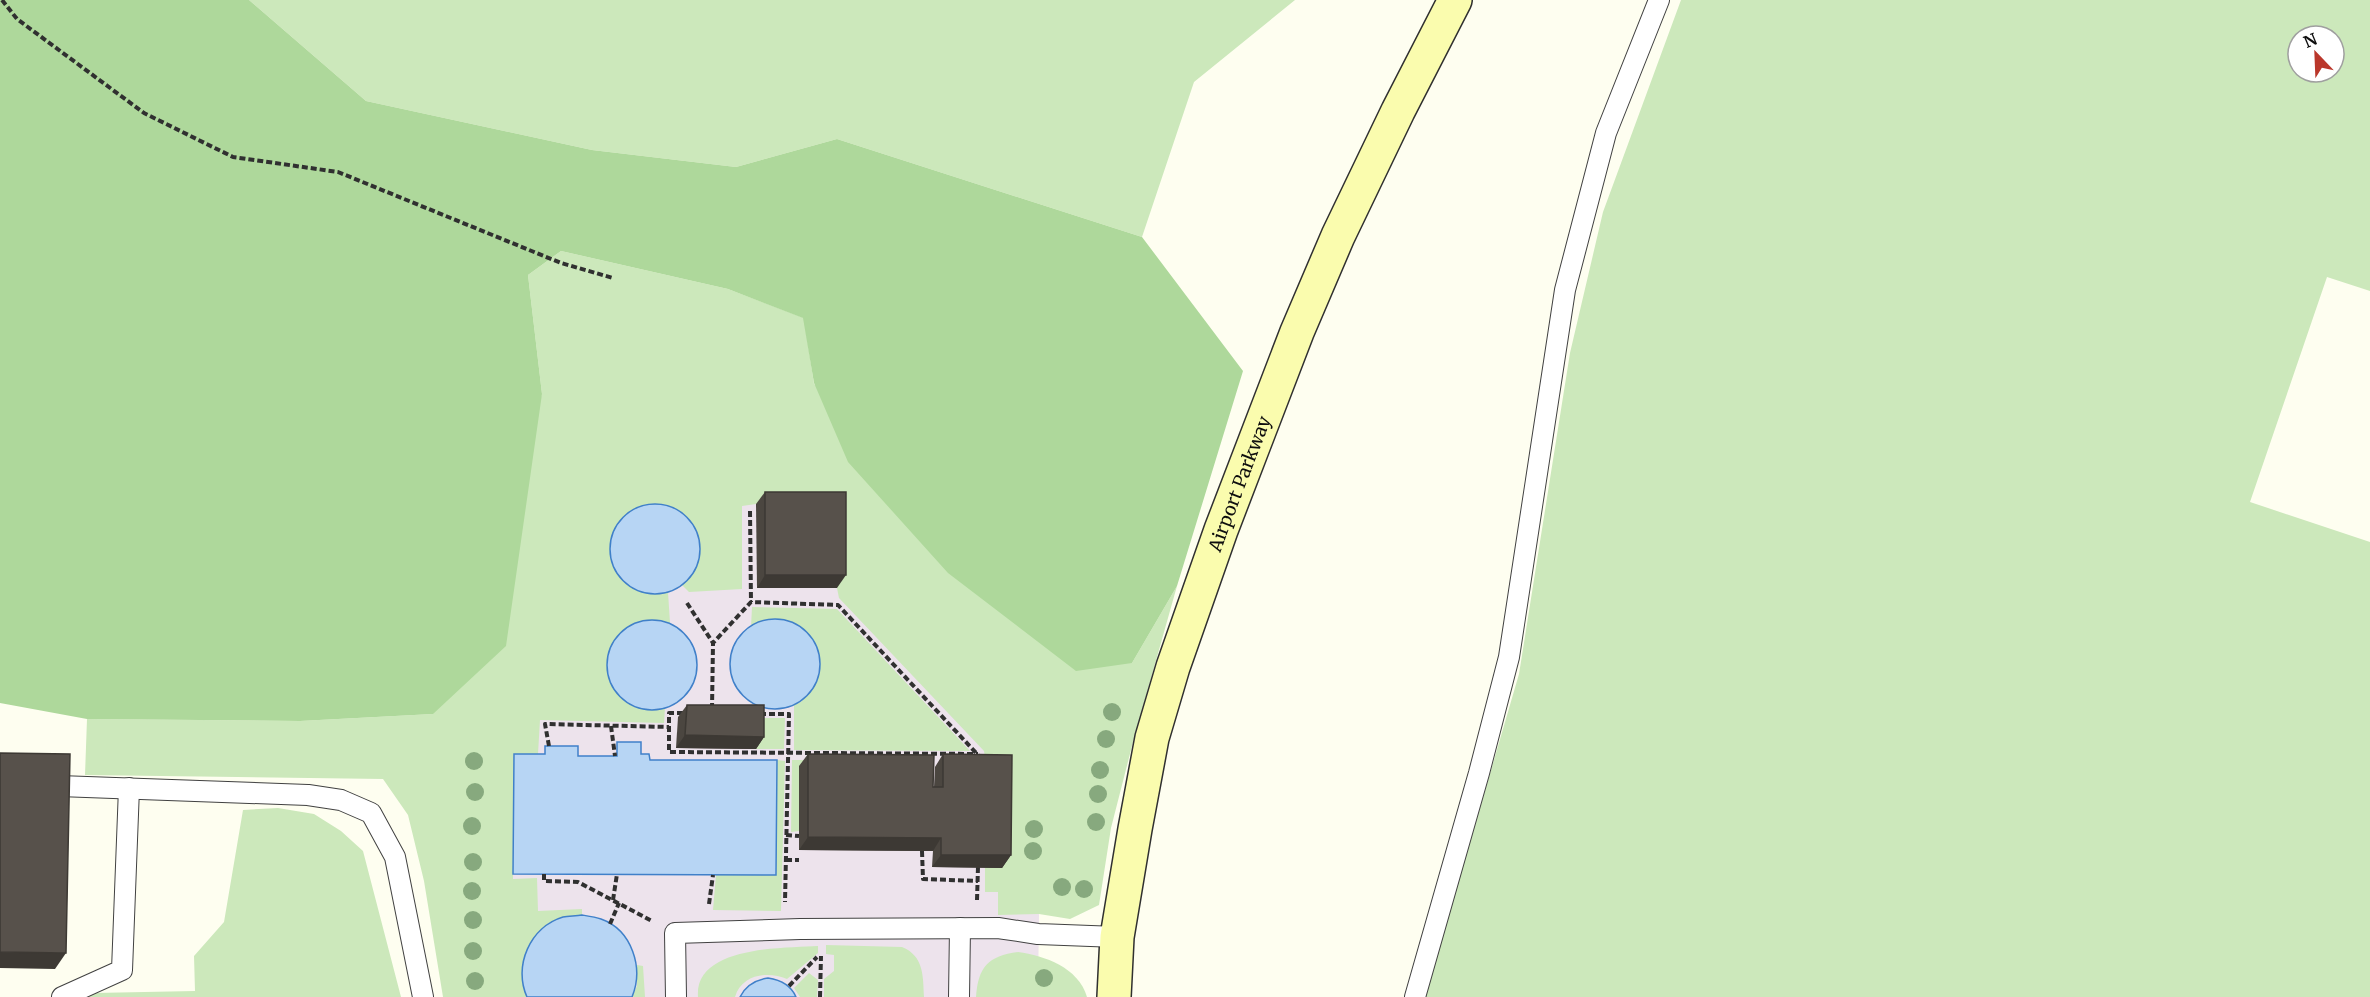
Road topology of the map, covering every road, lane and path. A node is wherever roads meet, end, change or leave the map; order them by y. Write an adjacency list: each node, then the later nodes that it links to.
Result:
1 (2, 0): 4 (path)
2 (1455, 0): 37 (main road, Airport Parkway)
3 (1659, 0): 45 (lane)
4 (613, 278)
5 (750, 511): 6 (path)
6 (751, 602): 8 (path); 17 (path)
7 (687, 603): 8 (path)
8 (712, 643): 10 (path)
9 (690, 713): 13 (path)
10 (711, 713)
11 (756, 714): 15 (path)
12 (611, 726): 13 (path); 14 (path); 18 (path)
13 (669, 727): 15 (path)
14 (549, 746)
15 (789, 753): 16 (path); 23 (path)
16 (930, 754): 17 (path); 20 (path)
17 (978, 754): 19 (path)
18 (615, 756)
19 (978, 760)
20 (930, 765)
21 (59, 786): 22 (lane)
22 (129, 788): 39 (lane); 40 (lane)
23 (786, 835): 24 (path); 26 (path)
24 (799, 836)
25 (922, 850): 30 (path)
26 (786, 860): 27 (path); 35 (path)
27 (799, 860)
28 (544, 874): 31 (path)
29 (617, 874): 31 (path)
30 (978, 881)
31 (613, 900): 32 (path)
32 (618, 903): 33 (path); 36 (path)
33 (610, 924)
34 (960, 928): 35 (lane); 37 (lane); 43 (lane)
35 (784, 929): 36 (lane)
36 (675, 933): 41 (lane)
37 (1117, 937): 44 (main road, Airport Parkway)
38 (789, 986): 42 (path)
39 (62, 997)
40 (423, 997)
41 (676, 997)
42 (820, 997)
43 (959, 997)
44 (1114, 997)
45 (1415, 997)

